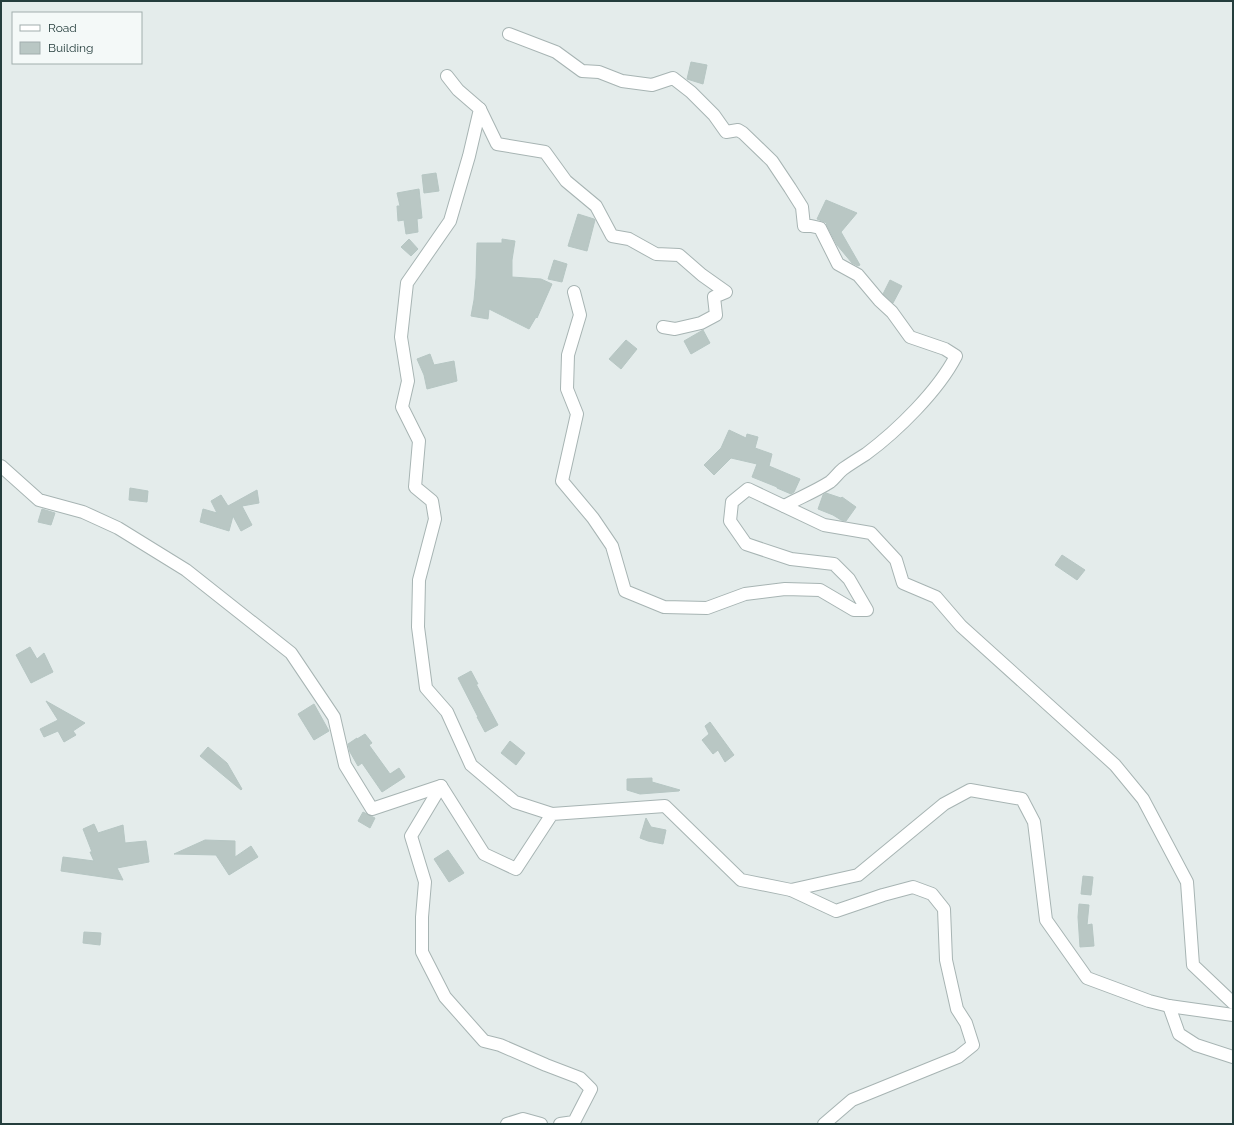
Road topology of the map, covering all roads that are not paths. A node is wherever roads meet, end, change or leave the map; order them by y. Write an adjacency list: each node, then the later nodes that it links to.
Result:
1 (509, 34): 7 (street)
2 (447, 76): 3 (street)
3 (480, 110): 5 (street); 9 (street)
4 (574, 292): 7 (street)
5 (663, 327)
6 (1, 466): 8 (street)
7 (784, 506): 11 (street)
8 (440, 786): 9 (street); 17 (street)
9 (552, 814): 10 (street)
10 (791, 890): 12 (street); 18 (street)
11 (1233, 1003)
12 (1168, 1006): 13 (street); 14 (street)
13 (1233, 1015)
14 (1233, 1057)
15 (507, 1124): 16 (street)
16 (541, 1124)
17 (560, 1124)
18 (824, 1124)

